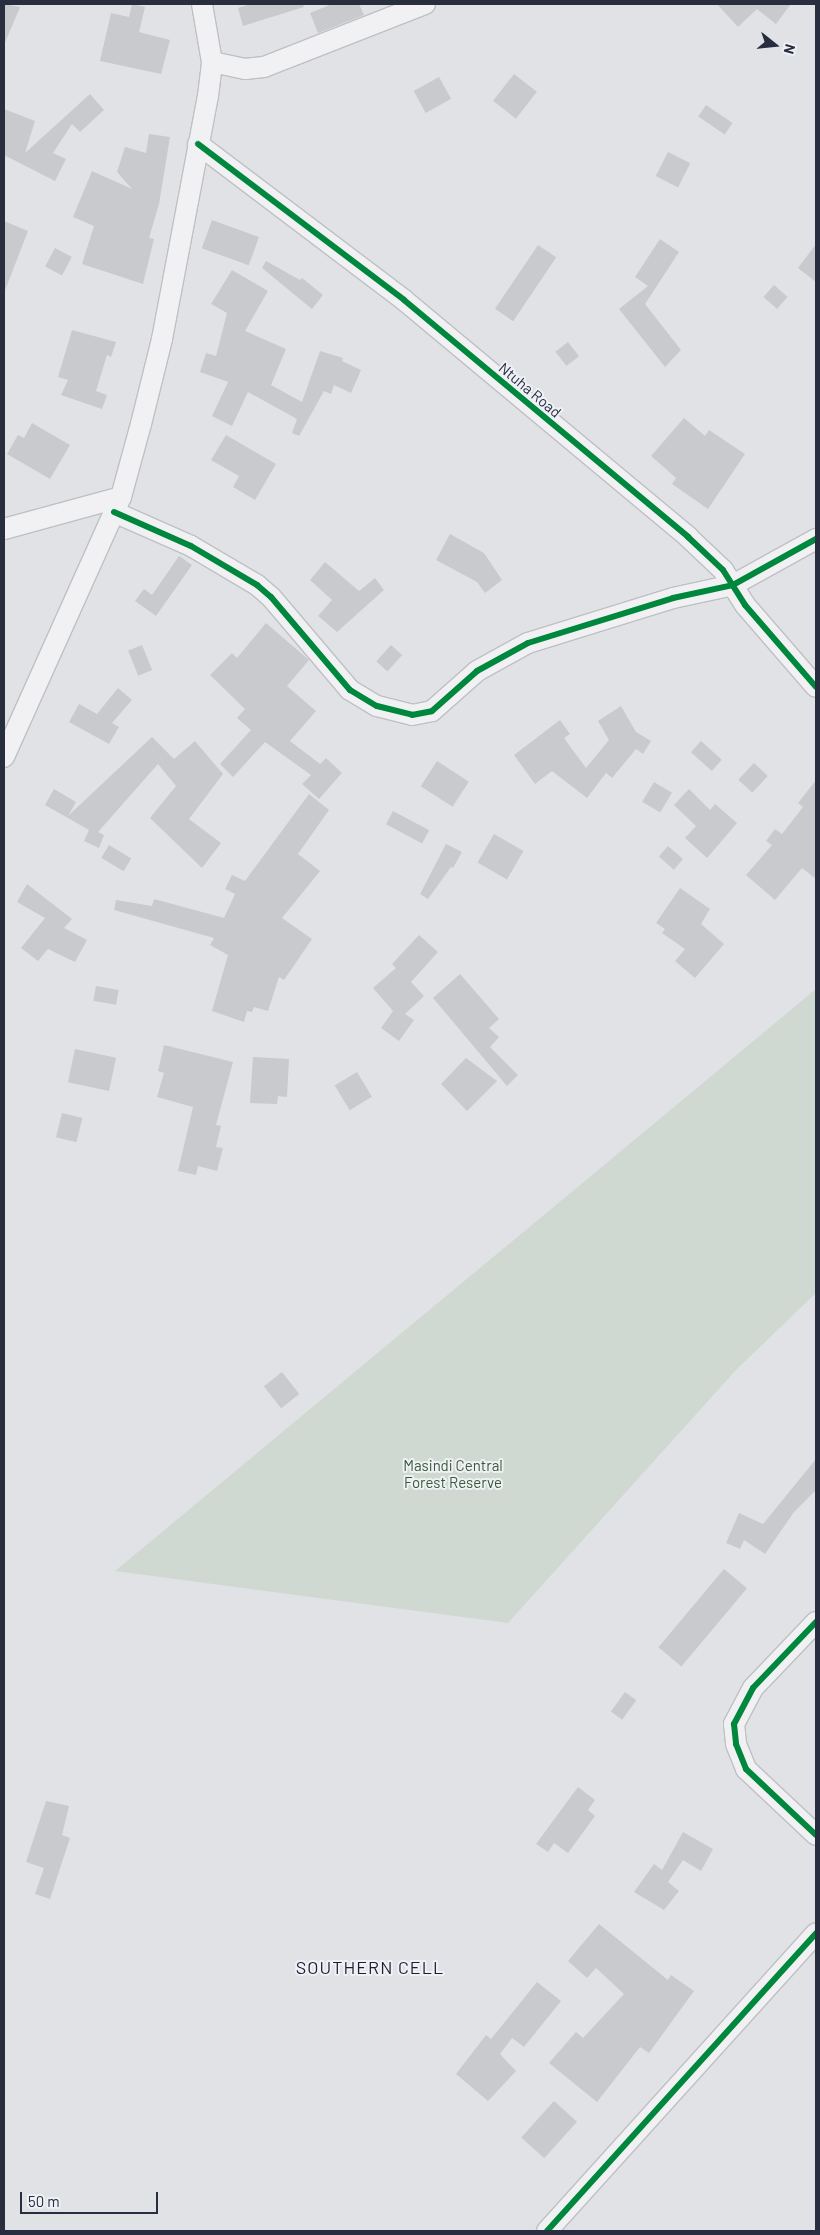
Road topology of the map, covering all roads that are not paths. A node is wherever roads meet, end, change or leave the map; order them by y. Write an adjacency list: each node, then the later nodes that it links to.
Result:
1 (202, 4): 3 (street)
2 (425, 4): 3 (street)
3 (212, 62): 4 (street)
4 (198, 144): 5 (street); 8 (street, Ntuha Road)
5 (117, 505): 6 (street); 8 (street); 10 (street)
6 (4, 529)
7 (816, 539): 8 (street)
8 (733, 585): 9 (street, Ntuha Road)
9 (816, 687)
10 (4, 757)
11 (816, 1622): 12 (street)
12 (816, 1835)
13 (816, 1933): 14 (street)
14 (547, 2231)

